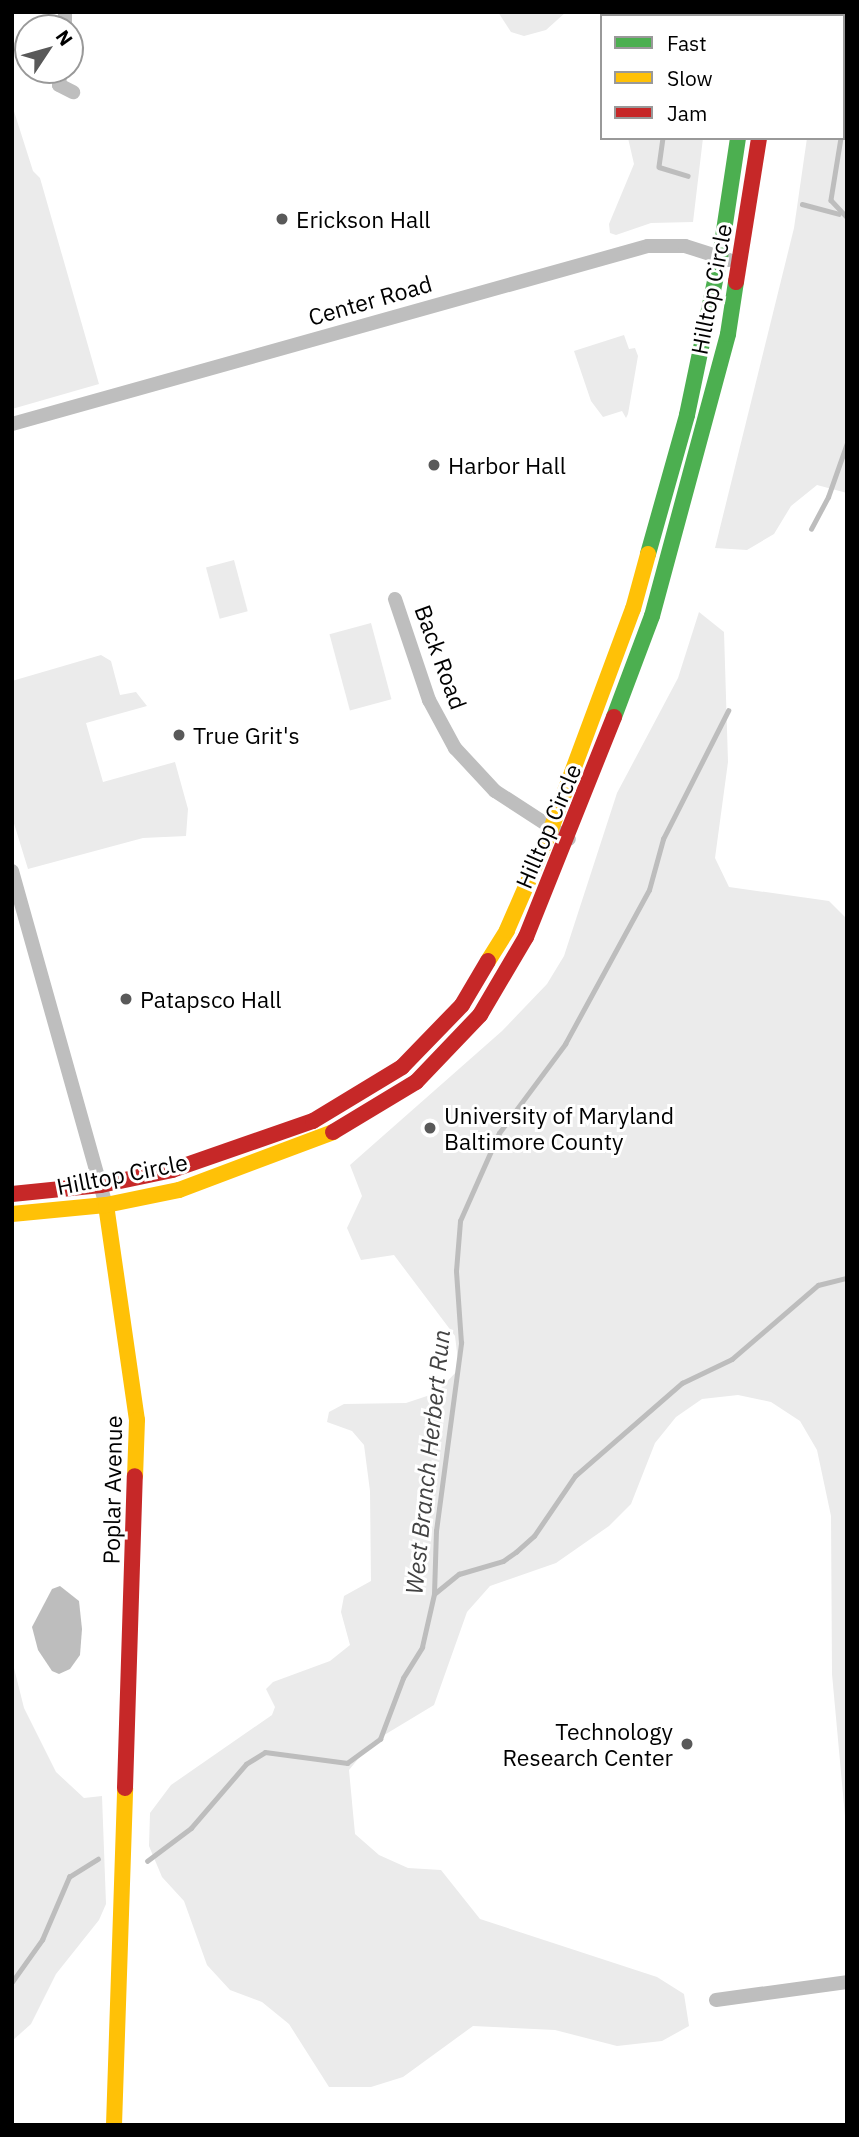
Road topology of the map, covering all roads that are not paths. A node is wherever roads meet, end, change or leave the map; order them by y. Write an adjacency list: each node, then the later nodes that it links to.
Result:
1 (59, 84): 2 (street)
2 (74, 92)
3 (738, 140): 5 (street, Hilltop Circle)
4 (759, 140): 6 (street, Hilltop Circle)
5 (720, 257): 6 (street, Center Road); 7 (street, Center Road); 9 (street, Hilltop Circle)
6 (741, 263): 10 (street, Hilltop Circle)
7 (12, 424)
8 (395, 599): 9 (street, Back Road)
9 (551, 829): 10 (street, Back Road); 12 (street, Hilltop Circle)
10 (569, 839): 14 (street, Hilltop Circle)
11 (13, 875): 12 (street, Poplar Avenue)
12 (101, 1185): 13 (street, Hilltop Circle); 14 (street, Poplar Avenue)
13 (12, 1194)
14 (106, 1205): 15 (street, Hilltop Circle); 18 (street, Poplar Avenue)
15 (12, 1214)
16 (847, 1982): 17 (street)
17 (716, 2000)
18 (114, 2125)

